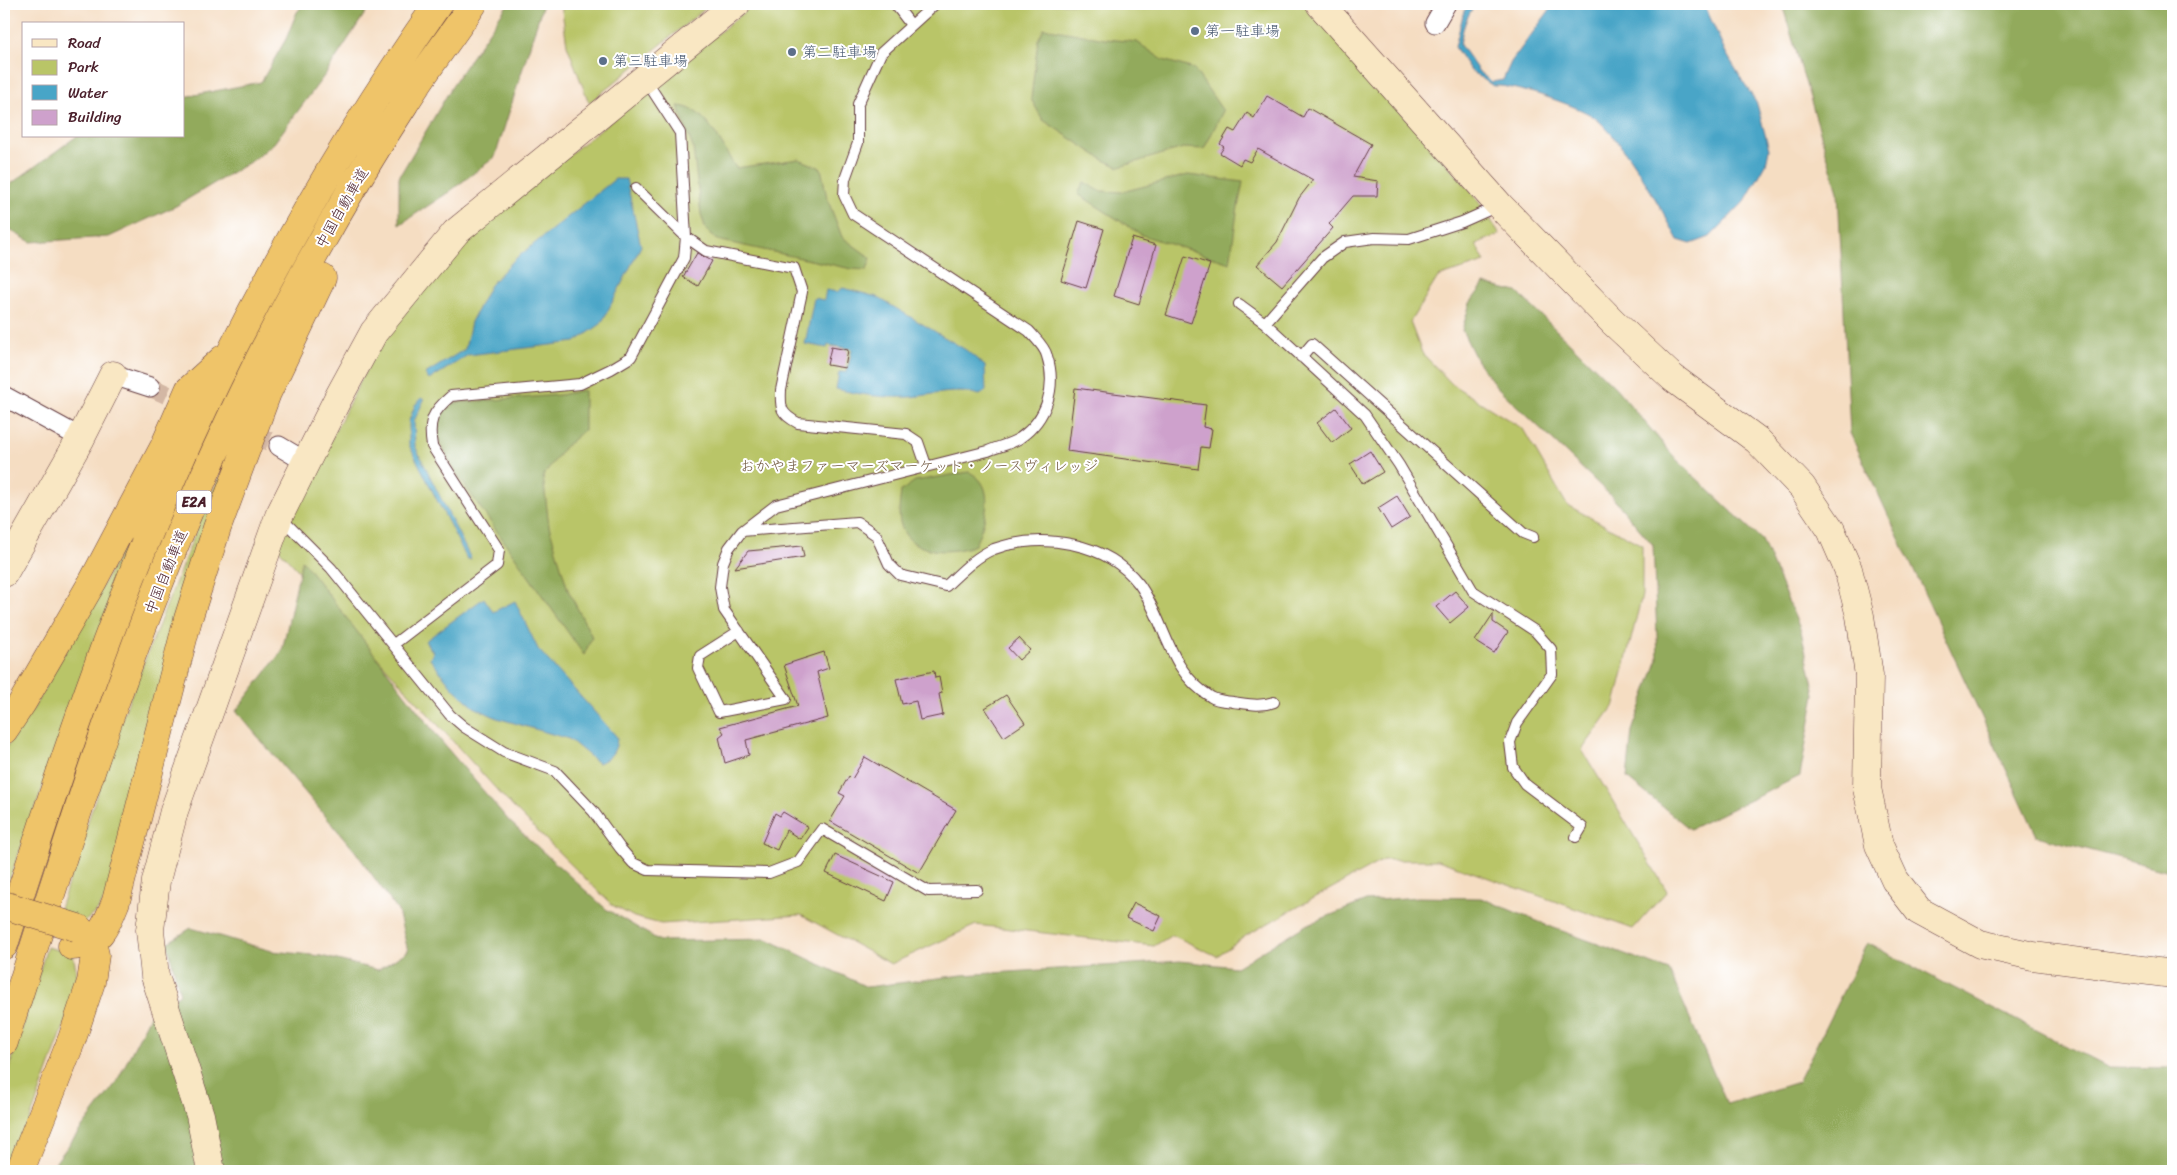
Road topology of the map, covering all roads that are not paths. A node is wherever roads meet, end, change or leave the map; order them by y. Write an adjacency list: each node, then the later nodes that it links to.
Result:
1 (438, 4): 17 (highway, 中国自動車道 / E2A)
2 (473, 4): 11 (highway, 中国自動車道 / E2A)
3 (736, 4): 10 (street)
4 (895, 4): 9 (lane)
5 (935, 4): 9 (lane)
6 (1320, 4): 13 (street)
7 (1446, 4): 8 (street)
8 (1435, 22)
9 (911, 25): 25 (lane)
10 (645, 78): 14 (lane); 24 (street)
11 (405, 103): 38 (highway); 41 (highway, 中国自動車道 / E2A)
12 (636, 188): 14 (lane)
13 (1500, 206): 16 (lane); 40 (street)
14 (686, 238): 25 (lane); 31 (lane)
15 (1239, 304): 16 (lane)
16 (1266, 323): 18 (lane)
17 (233, 350): 33 (highway); 39 (highway, 中国自動車道 / E2A)
18 (1301, 356): 28 (lane); 34 (lane)
19 (113, 375): 20 (street); 22 (street)
20 (150, 387)
21 (4, 396): 22 (street)
22 (81, 438): 29 (street)
23 (279, 446): 24 (street)
24 (306, 462): 26 (street)
25 (926, 466): 27 (lane)
26 (279, 516): 31 (lane); 43 (street)
27 (742, 531): 30 (lane); 32 (lane)
28 (1533, 537)
29 (4, 573)
30 (739, 632): 30 (lane)
31 (394, 644): 35 (lane)
32 (1274, 702)
33 (4, 730)
34 (1576, 837)
35 (977, 890)
36 (4, 905): 38 (highway, bridge)
37 (4, 924): 38 (highway)
38 (81, 939): 42 (highway)
39 (4, 946)
40 (2173, 974)
41 (4, 1042)
42 (20, 1171)
43 (211, 1171)

